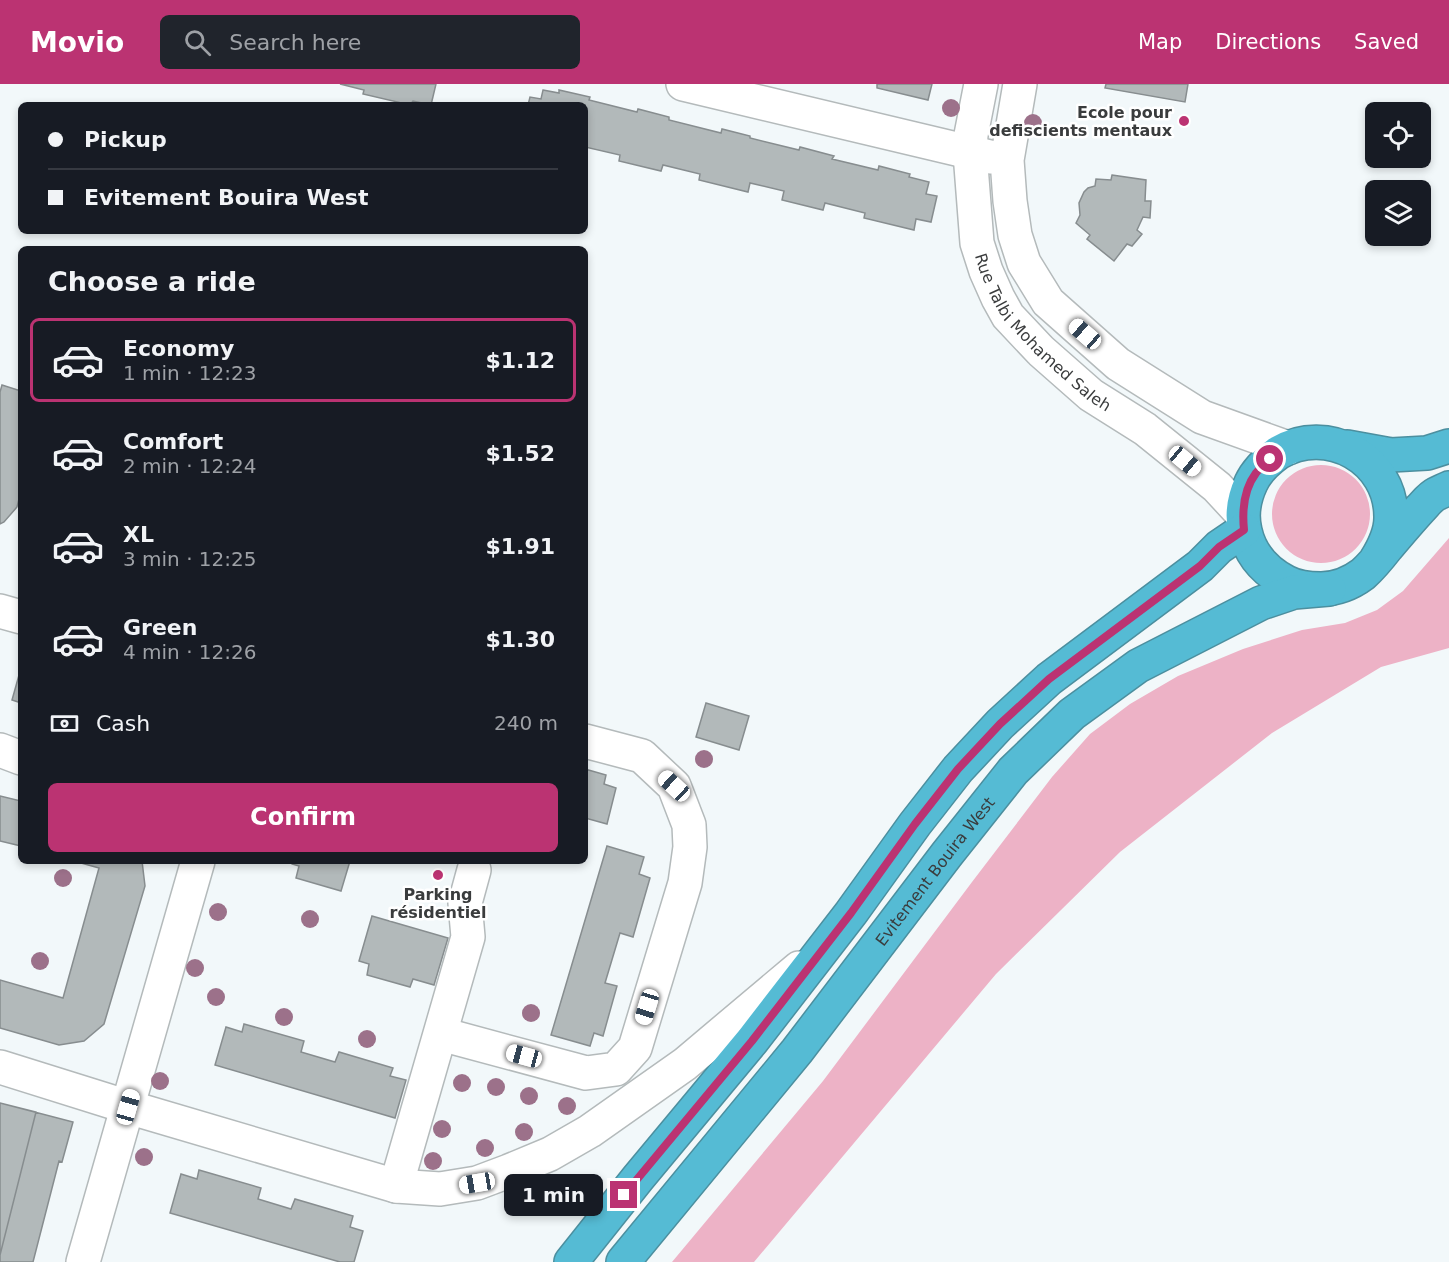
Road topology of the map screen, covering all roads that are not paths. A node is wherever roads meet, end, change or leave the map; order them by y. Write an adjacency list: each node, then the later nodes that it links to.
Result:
1 (683, 84): 4 (street)
2 (981, 84): 4 (street, Rue Talbi Mohamed Saleh)
3 (1020, 84): 5 (street, Rue Talbi Mohamed Saleh)
4 (970, 153): 5 (street); 10 (street, Rue Talbi Mohamed Saleh)
5 (1007, 160): 8 (street, Rue Talbi Mohamed Saleh)
6 (1449, 446): 7 (highway)
7 (1343, 447): 8 (highway); 11 (highway)
8 (1288, 448): 10 (highway)
9 (1449, 488): 11 (highway)
10 (1243, 522): 12 (highway); 20 (highway)
11 (1376, 560): 12 (highway)
12 (1329, 589): 27 (highway, Evitement Bouira West)
13 (0, 611): 14 (street)
14 (18, 616)
15 (588, 742): 21 (street)
16 (0, 750): 17 (street)
17 (18, 757)
18 (197, 864): 23 (street)
19 (474, 870): 21 (street)
20 (826, 946): 24 (street); 26 (highway)
21 (441, 1034): 24 (street)
22 (0, 1067): 23 (street)
23 (128, 1107): 24 (street); 25 (street)
24 (396, 1186)
25 (83, 1262)
26 (571, 1262)
27 (623, 1262)

